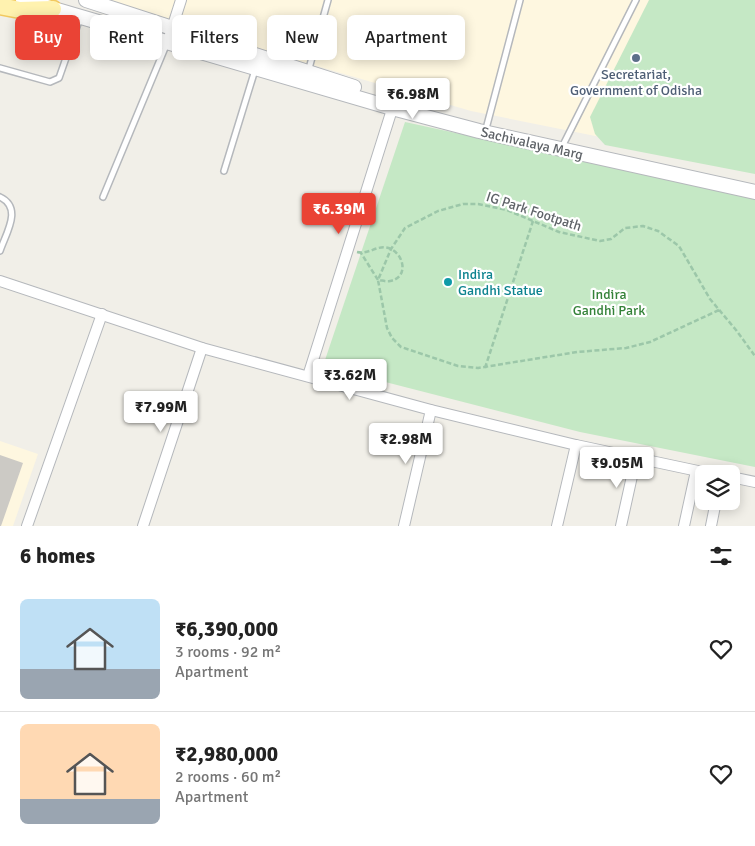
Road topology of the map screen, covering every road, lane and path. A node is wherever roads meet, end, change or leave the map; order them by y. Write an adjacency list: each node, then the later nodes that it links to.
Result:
1 (23, 0): 9 (street, Sachivalaya Marg)
2 (86, 0): 7 (street, Sachivalaya Marg)
3 (181, 0): 12 (street)
4 (328, 0): 16 (lane)
5 (520, 0): 18 (lane)
6 (636, 0): 19 (lane)
7 (111, 4): 12 (street, Sachivalaya Marg)
8 (0, 6): 9 (main road)
9 (53, 9): 10 (street, Sachivalaya Marg)
10 (73, 15)
11 (80, 17): 12 (street, Sachivalaya Marg)
12 (170, 35): 14 (street, Sachivalaya Marg); 16 (street, Sachivalaya Marg); 24 (lane)
13 (65, 60): 15 (lane)
14 (256, 67): 17 (street, Sachivalaya Marg); 20 (lane)
15 (0, 68)
16 (308, 72): 17 (street, Sachivalaya Marg)
17 (393, 104): 18 (street, Sachivalaya Marg); 22 (street, Sachivalaya Marg); 35 (street)
18 (488, 126): 19 (street, Sachivalaya Marg)
19 (563, 145): 21 (street, Sachivalaya Marg)
20 (224, 171)
21 (755, 182)
22 (755, 192)
23 (0, 196): 27 (lane)
24 (103, 197)
25 (533, 221): 26 (path, IG Park Footpath); 30 (path, IG Park Footpath); 34 (path)
26 (391, 249): 28 (path, IG Park Footpath); 28 (path); 28 (path)
27 (0, 251)
28 (378, 280): 34 (path)
29 (0, 281): 31 (street)
30 (719, 310): 33 (path, IG Park Footpath); 34 (path)
31 (102, 314): 32 (street); 44 (street)
32 (202, 348): 35 (street); 45 (street)
33 (755, 356)
34 (485, 368)
35 (308, 376): 36 (street)
36 (432, 410): 37 (street); 46 (street)
37 (576, 445): 38 (street); 47 (street)
38 (636, 458): 39 (street); 48 (street)
39 (695, 471)
40 (695, 476): 49 (street)
41 (740, 479): 42 (street)
42 (755, 482)
43 (714, 510): 50 (street)
44 (27, 526)
45 (143, 526)
46 (404, 526)
47 (558, 526)
48 (621, 526)
49 (684, 526)
50 (711, 526)

